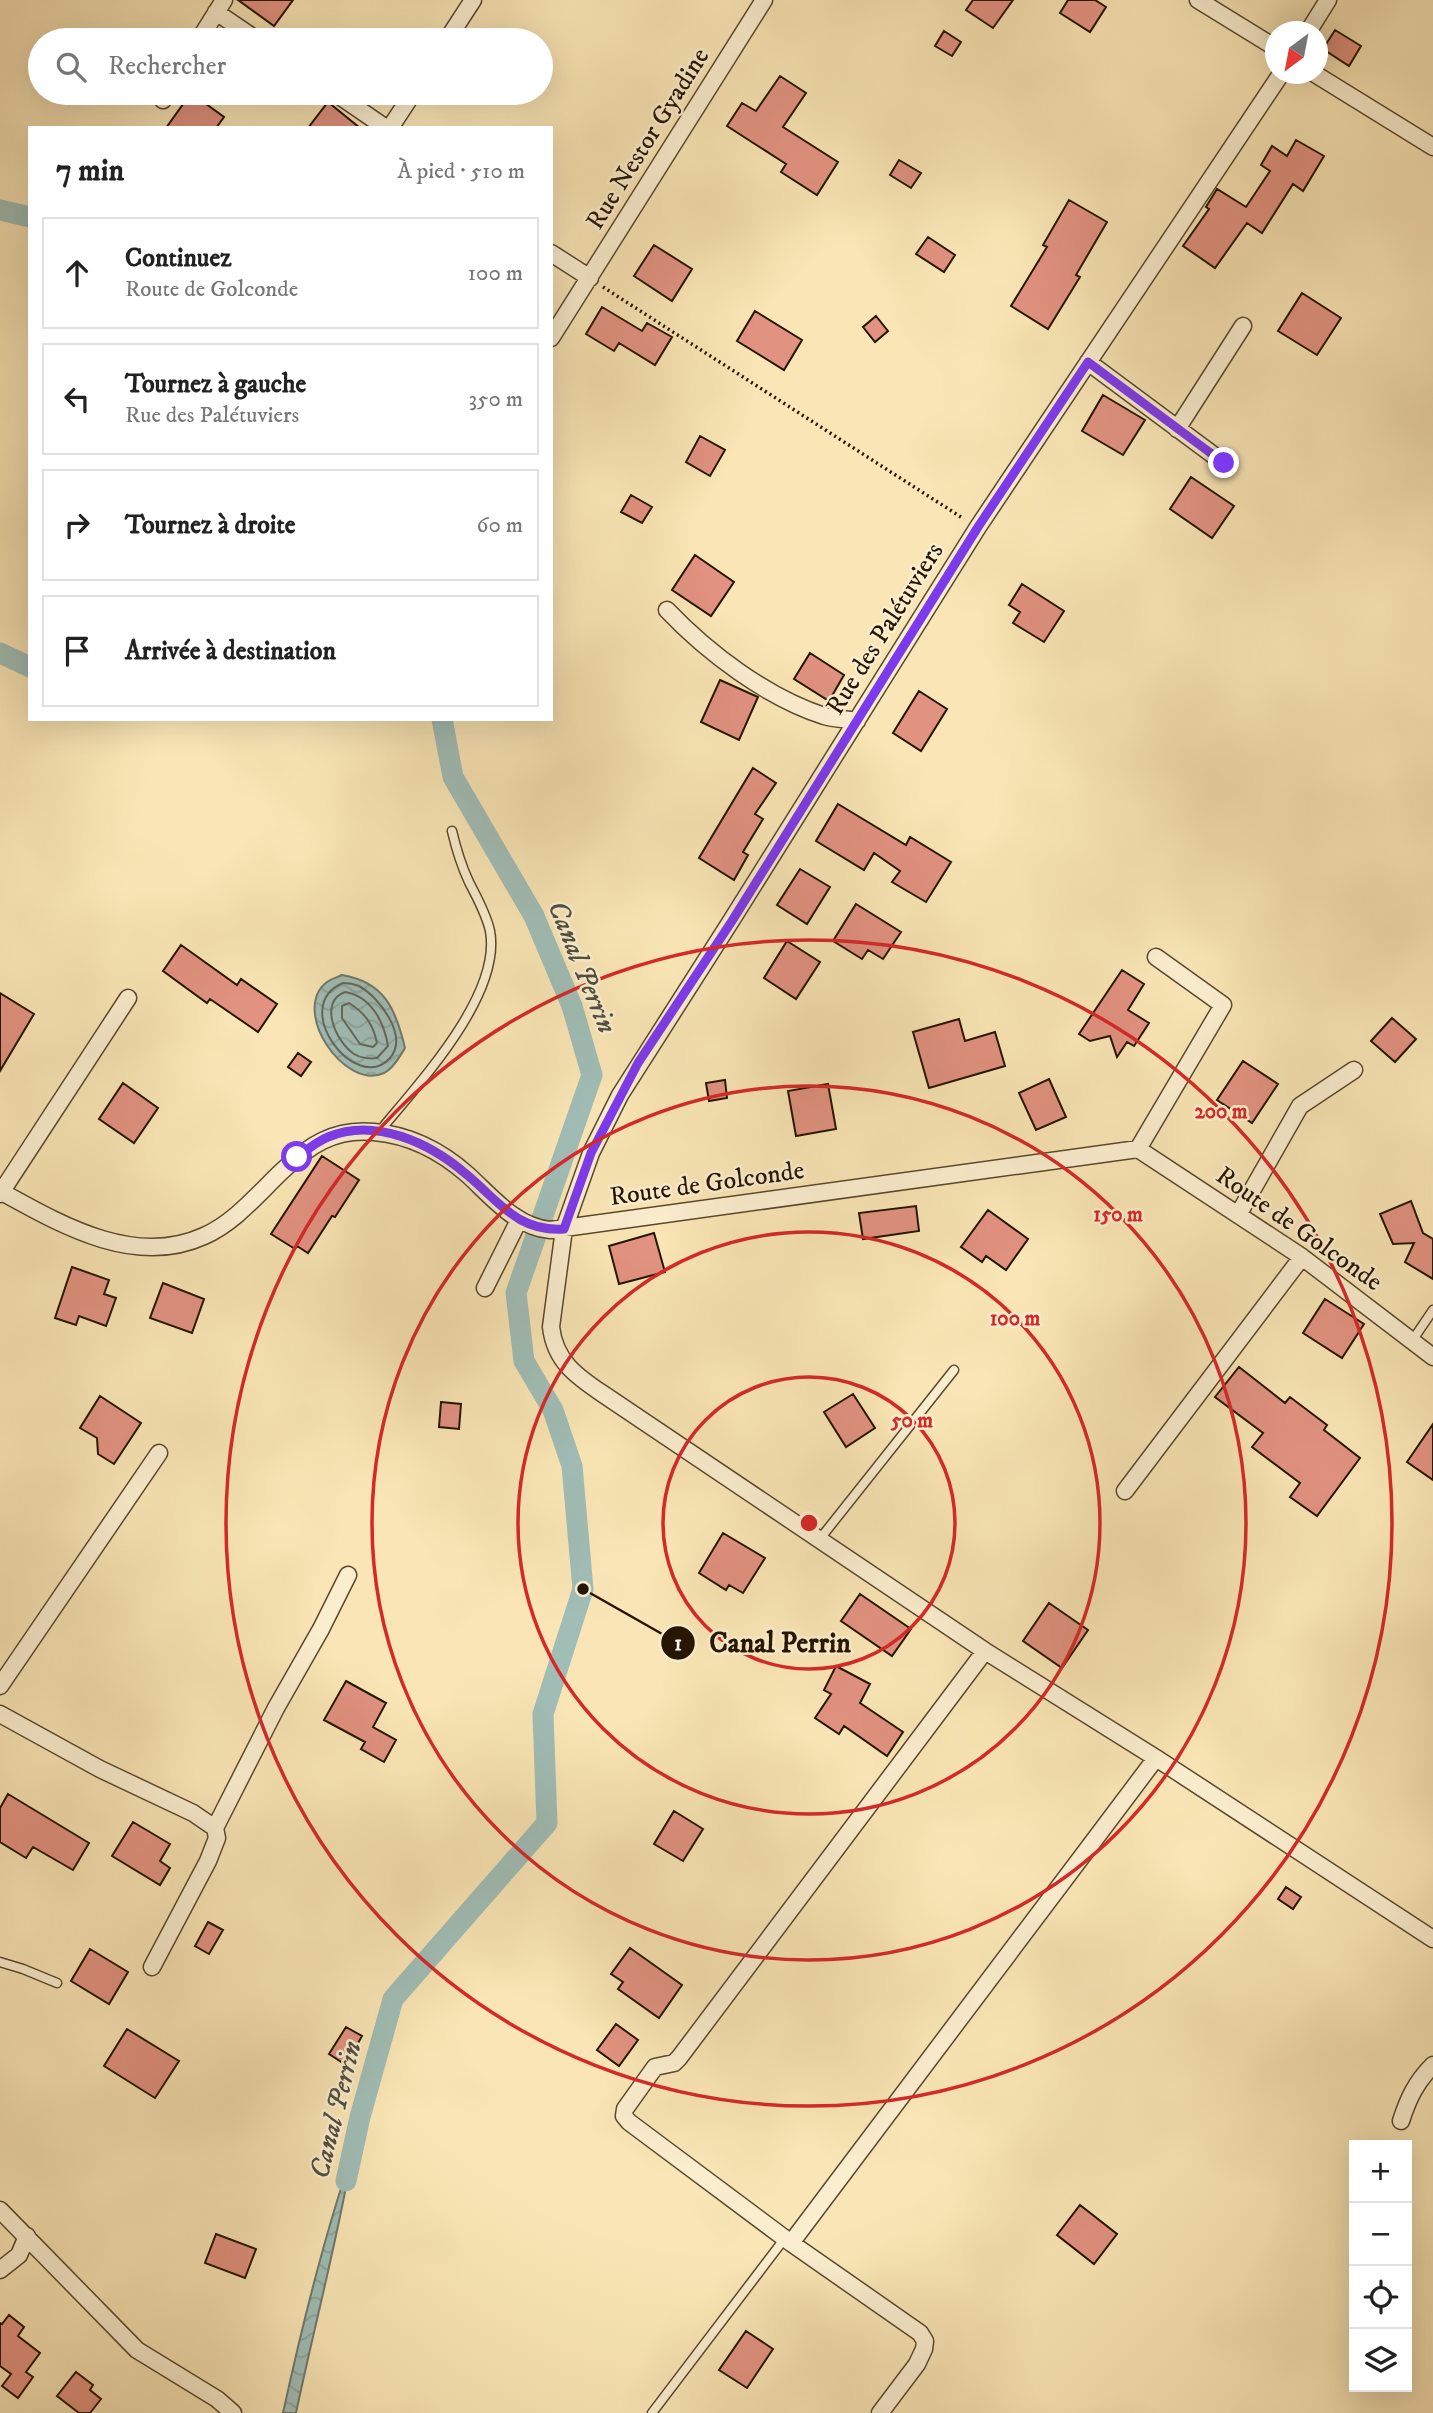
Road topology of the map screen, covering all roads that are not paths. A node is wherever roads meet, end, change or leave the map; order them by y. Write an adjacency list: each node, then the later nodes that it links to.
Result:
1 (473, 0): 9 (street)
2 (764, 0): 19 (street, Rue Nestor Gyadine)
3 (1198, 0): 10 (street)
4 (1328, 0): 6 (street)
5 (220, 6): 7 (street); 8 (street)
6 (1315, 21)
7 (206, 28)
8 (244, 28)
9 (455, 28)
10 (1265, 41)
11 (1328, 82): 17 (street)
12 (1274, 84): 22 (street, Rue des Palétuviers)
13 (353, 105): 15 (street)
14 (404, 105): 16 (street)
15 (385, 126)
16 (389, 126)
17 (1433, 147)
18 (553, 254): 19 (street)
19 (590, 278): 21 (street, Rue Nestor Gyadine)
20 (1243, 326): 23 (street)
21 (553, 335)
22 (1088, 362): 23 (street); 26 (street, Rue des Palétuviers)
23 (1177, 429): 24 (street)
24 (1224, 463)
25 (667, 610): 26 (street)
26 (857, 721): 36 (street, Rue des Palétuviers)
27 (452, 831): 31 (lane)
28 (1156, 957): 32 (street)
29 (128, 998): 33 (street)
30 (1354, 1070): 34 (street)
31 (379, 1132): 33 (street, Route de Golconde); 35 (street, Route de Golconde)
32 (1138, 1149): 34 (street, Route de Golconde); 36 (street, Route de Golconde)
33 (0, 1192)
34 (1238, 1215): 37 (street, Route de Golconde)
35 (519, 1220): 36 (street, Route de Golconde); 38 (street)
36 (564, 1229): 45 (street, Rue des Palétuviers)
37 (1301, 1257): 40 (street, Route de Golconde); 44 (street)
38 (485, 1288)
39 (1433, 1310): 40 (lane)
40 (1412, 1341): 41 (street, Route de Golconde)
41 (1433, 1357)
42 (954, 1370): 45 (lane)
43 (159, 1453): 48 (street)
44 (1125, 1491)
45 (819, 1539): 47 (street, Rue des Palétuviers)
46 (348, 1574): 51 (street)
47 (985, 1651): 50 (street, Rue des Palétuviers); 60 (street)
48 (0, 1686)
49 (0, 1714): 51 (street)
50 (1156, 1758): 52 (street, Rue des Palétuviers); 60 (street)
51 (215, 1828): 54 (street)
52 (1433, 1939)
53 (0, 1962): 55 (lane)
54 (152, 1967)
55 (57, 1983)
56 (1433, 2065): 57 (street)
57 (1401, 2122)
58 (0, 2210): 59 (street)
59 (27, 2236): 61 (street); 62 (street)
60 (788, 2241): 63 (lane); 64 (street)
61 (0, 2270)
62 (233, 2413)
63 (652, 2413)
64 (880, 2413)

